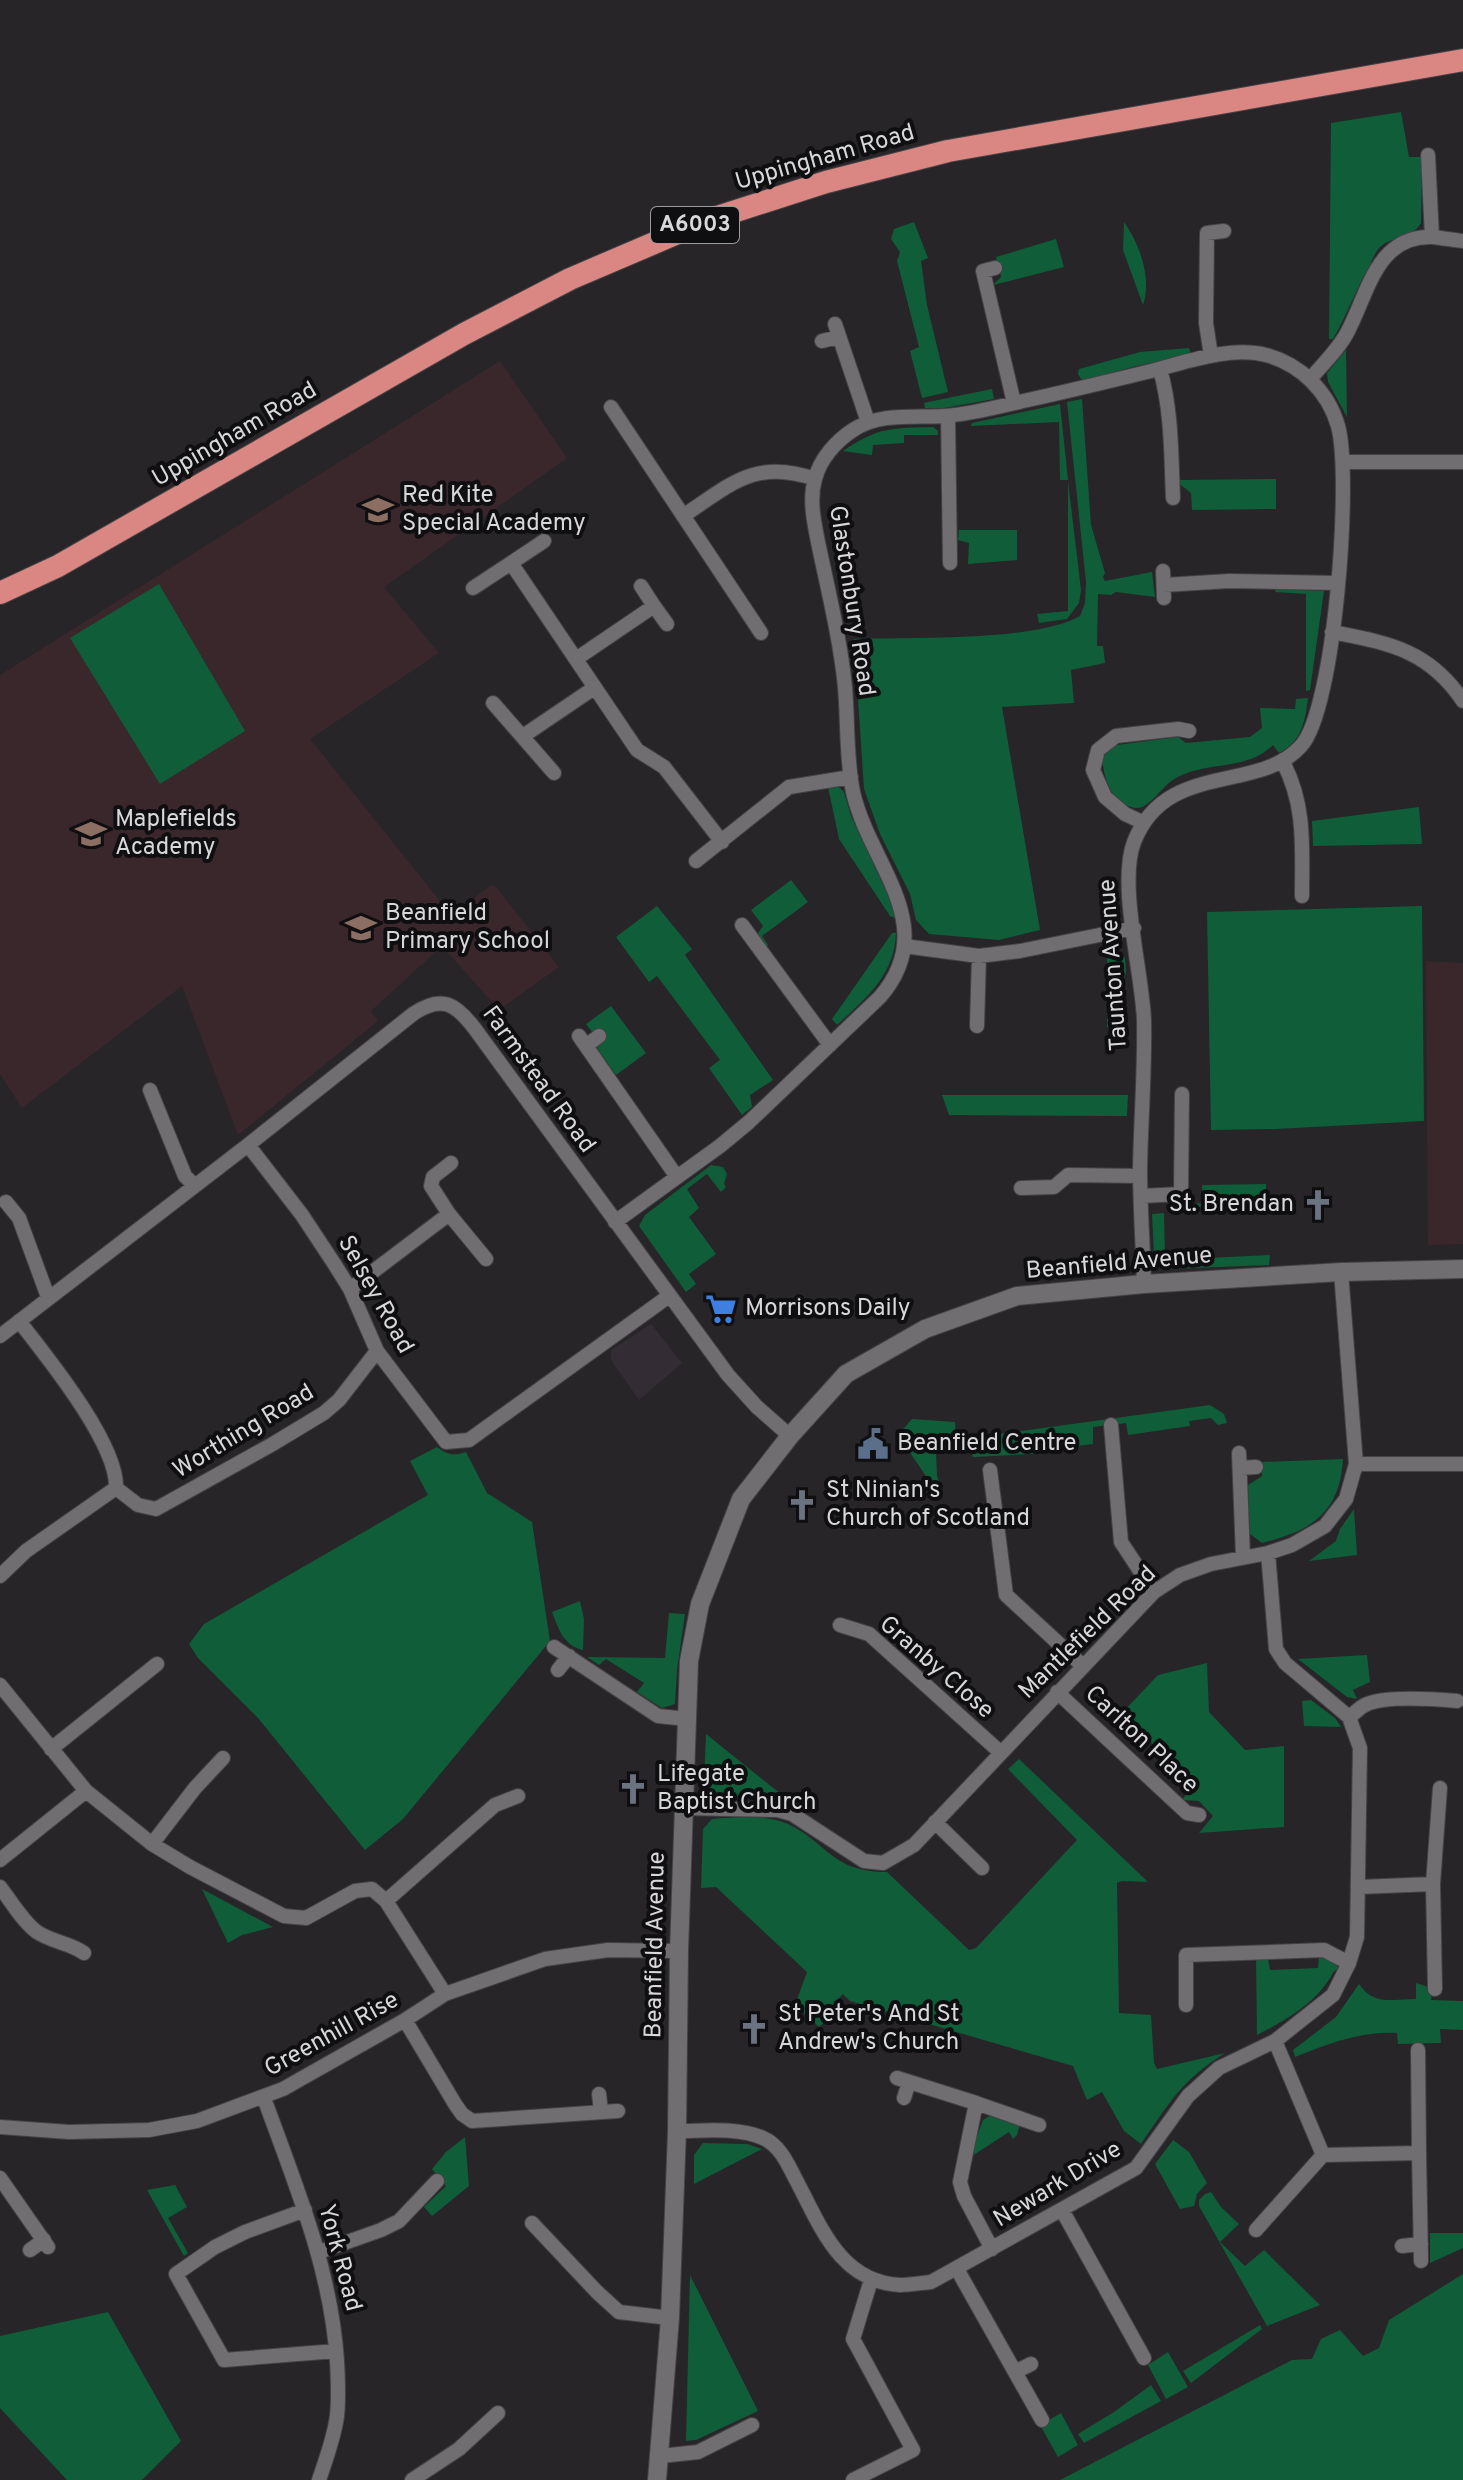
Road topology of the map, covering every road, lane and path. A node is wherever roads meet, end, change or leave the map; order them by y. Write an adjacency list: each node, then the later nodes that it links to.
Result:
1 (1463, 60): 27 (highway, Uppingham Road / A6003)
2 (1428, 155): 4 (street)
3 (1224, 231): 8 (street)
4 (1432, 237): 5 (street); 10 (street)
5 (1463, 241)
6 (995, 268): 11 (street)
7 (822, 341): 14 (street)
8 (1211, 356): 9 (street, Glastonbury Road); 10 (street, Glastonbury Road)
9 (1160, 369): 11 (street, Glastonbury Road); 18 (street)
10 (1310, 379): 15 (street)
11 (1014, 403): 13 (street, Glastonbury Road)
12 (618, 410): 19 (street)
13 (948, 416): 14 (street, Glastonbury Road); 22 (street)
14 (868, 422): 17 (street, Glastonbury Road)
15 (1343, 462): 16 (street); 23 (street)
16 (1463, 462)
17 (815, 479): 19 (street); 40 (street, Glastonbury Road)
18 (1173, 498)
19 (683, 516): 29 (street)
20 (544, 541): 21 (street)
21 (511, 563): 26 (street); 32 (street)
22 (950, 563)
23 (1338, 583): 24 (street); 31 (street)
24 (1164, 585)
25 (641, 586): 28 (street)
26 (473, 588)
27 (0, 593)
28 (654, 606): 30 (street); 32 (street)
29 (760, 623)
30 (667, 624)
31 (1332, 632): 34 (street); 38 (street)
32 (576, 659): 33 (street)
33 (594, 688): 37 (street); 42 (street)
34 (1463, 701)
35 (493, 703): 37 (street)
36 (1189, 731): 41 (street)
37 (523, 736): 39 (street)
38 (1283, 762): 41 (street, Taunton Avenue); 44 (street)
39 (554, 773)
40 (851, 777): 42 (street); 47 (street, Glastonbury Road)
41 (1144, 823): 46 (street, Taunton Avenue)
42 (722, 842): 43 (street)
43 (696, 861)
44 (1302, 896)
45 (742, 925): 51 (street)
46 (1134, 928): 48 (street); 56 (street, Taunton Avenue)
47 (904, 946): 48 (street); 51 (street, Glastonbury Road)
48 (979, 956): 49 (street)
49 (977, 1026)
50 (599, 1036): 57 (street)
51 (830, 1045): 57 (street, Glastonbury Road)
52 (150, 1090): 58 (street)
53 (1182, 1094): 60 (street)
54 (248, 1145): 58 (street, Farmstead Road); 63 (street, Farmstead Road); 68 (street, Selsey Road)
55 (451, 1163): 62 (street)
56 (1140, 1176): 59 (street); 60 (street, Taunton Avenue)
57 (677, 1177): 63 (street, Glastonbury Road)
58 (194, 1185): 70 (street, Farmstead Road)
59 (1021, 1188)
60 (1141, 1196): 67 (street, Taunton Avenue)
61 (6, 1202): 70 (street)
62 (449, 1214): 64 (street); 68 (street)
63 (615, 1222): 69 (street, Farmstead Road)
64 (486, 1259)
65 (1463, 1269): 66 (street, Beanfield Avenue)
66 (1341, 1272): 67 (street, Beanfield Avenue); 76 (street, Mantlefield Road)
67 (1144, 1284): 75 (street, Beanfield Avenue)
68 (350, 1289): 73 (street, Selsey Road)
69 (669, 1296): 73 (street, Selsey Road); 75 (street, Farmstead Road)
70 (48, 1297): 71 (street, Farmstead Road)
71 (19, 1321): 72 (street, Farmstead Road); 80 (street)
72 (0, 1336)
73 (377, 1351): 80 (street, Worthing Road)
74 (1111, 1425): 84 (street)
75 (790, 1436): 95 (street, Beanfield Avenue)
76 (1356, 1464): 77 (street); 81 (street, Mantlefield Road)
77 (1463, 1464)
78 (1256, 1467): 82 (street)
79 (990, 1470): 89 (street)
80 (116, 1488): 83 (street)
81 (1268, 1553): 82 (street, Mantlefield Road); 94 (street)
82 (1243, 1557): 84 (street, Mantlefield Road)
83 (0, 1576)
84 (1154, 1592): 89 (street, Mantlefield Road)
85 (840, 1625): 97 (street, Granby Close)
86 (554, 1647): 87 (street)
87 (569, 1656): 90 (street); 95 (street)
88 (157, 1664): 96 (street)
89 (1083, 1666): 92 (street, Mantlefield Road)
90 (558, 1670)
91 (0, 1685): 96 (street)
92 (1057, 1692): 97 (street, Mantlefield Road); 103 (street, Carlton Place)
93 (1457, 1701): 94 (street)
94 (1349, 1717): 110 (street, Newark Drive)
95 (687, 1719): 102 (street, Beanfield Avenue)
96 (51, 1749): 100 (street)
97 (1000, 1752): 104 (street, Mantlefield Road)
98 (223, 1758): 105 (street)
99 (1440, 1788): 108 (street)
100 (86, 1791): 105 (street); 106 (street)
101 (518, 1796): 111 (street)
102 (683, 1808): 104 (street, Mantlefield Road); 112 (street, Beanfield Avenue)
103 (1199, 1815)
104 (935, 1822): 107 (street)
105 (152, 1844): 111 (street)
106 (0, 1860)
107 (982, 1868)
108 (1433, 1884): 110 (street); 115 (street)
109 (0, 1887): 113 (street)
110 (1359, 1887): 114 (street, Newark Drive)
111 (386, 1901): 116 (street)
112 (679, 1951): 116 (street, Greenhill Rise); 129 (street, Beanfield Avenue)
113 (84, 1953)
114 (1349, 1963): 117 (street); 119 (street, Newark Drive)
115 (1430, 1980)
116 (445, 1994): 118 (street, Greenhill Rise)
117 (1186, 2005)
118 (405, 2020): 122 (street, Greenhill Rise); 125 (street)
119 (1275, 2041): 131 (street); 135 (street, Newark Drive)
120 (1418, 2050): 130 (street)
121 (599, 2094): 125 (street)
122 (264, 2098): 128 (street, Greenhill Rise); 134 (street, York Road)
123 (904, 2098): 124 (street)
124 (976, 2103): 127 (street); 140 (street)
125 (601, 2111): 126 (street)
126 (618, 2111)
127 (1039, 2125)
128 (0, 2127)
129 (677, 2131): 145 (street); 146 (street, Beanfield Avenue)
130 (1419, 2153): 131 (street); 138 (street)
131 (1323, 2155): 137 (street)
132 (0, 2178): 141 (street)
133 (437, 2181): 142 (street)
134 (305, 2210): 142 (street, York Road); 147 (street)
135 (1062, 2210): 140 (street, Newark Drive); 148 (street)
136 (532, 2223): 146 (street)
137 (1256, 2230)
138 (1421, 2244): 139 (street); 143 (street)
139 (1402, 2246)
140 (992, 2249): 144 (street, Newark Drive)
141 (30, 2250)
142 (319, 2252): 147 (street, York Road)
143 (1421, 2261)
144 (957, 2269): 145 (street, Newark Drive); 150 (street)
145 (871, 2280): 158 (street)
146 (670, 2318): 154 (street, Beanfield Avenue)
147 (336, 2351): 156 (street, York Road)
148 (1144, 2358)
149 (1031, 2364): 150 (street)
150 (1015, 2372): 152 (street)
151 (498, 2413): 155 (street)
152 (1042, 2420)
153 (752, 2425): 154 (street)
154 (661, 2456): 157 (street, Beanfield Avenue)
155 (422, 2477)
156 (319, 2480)
157 (657, 2480)
158 (853, 2480)

